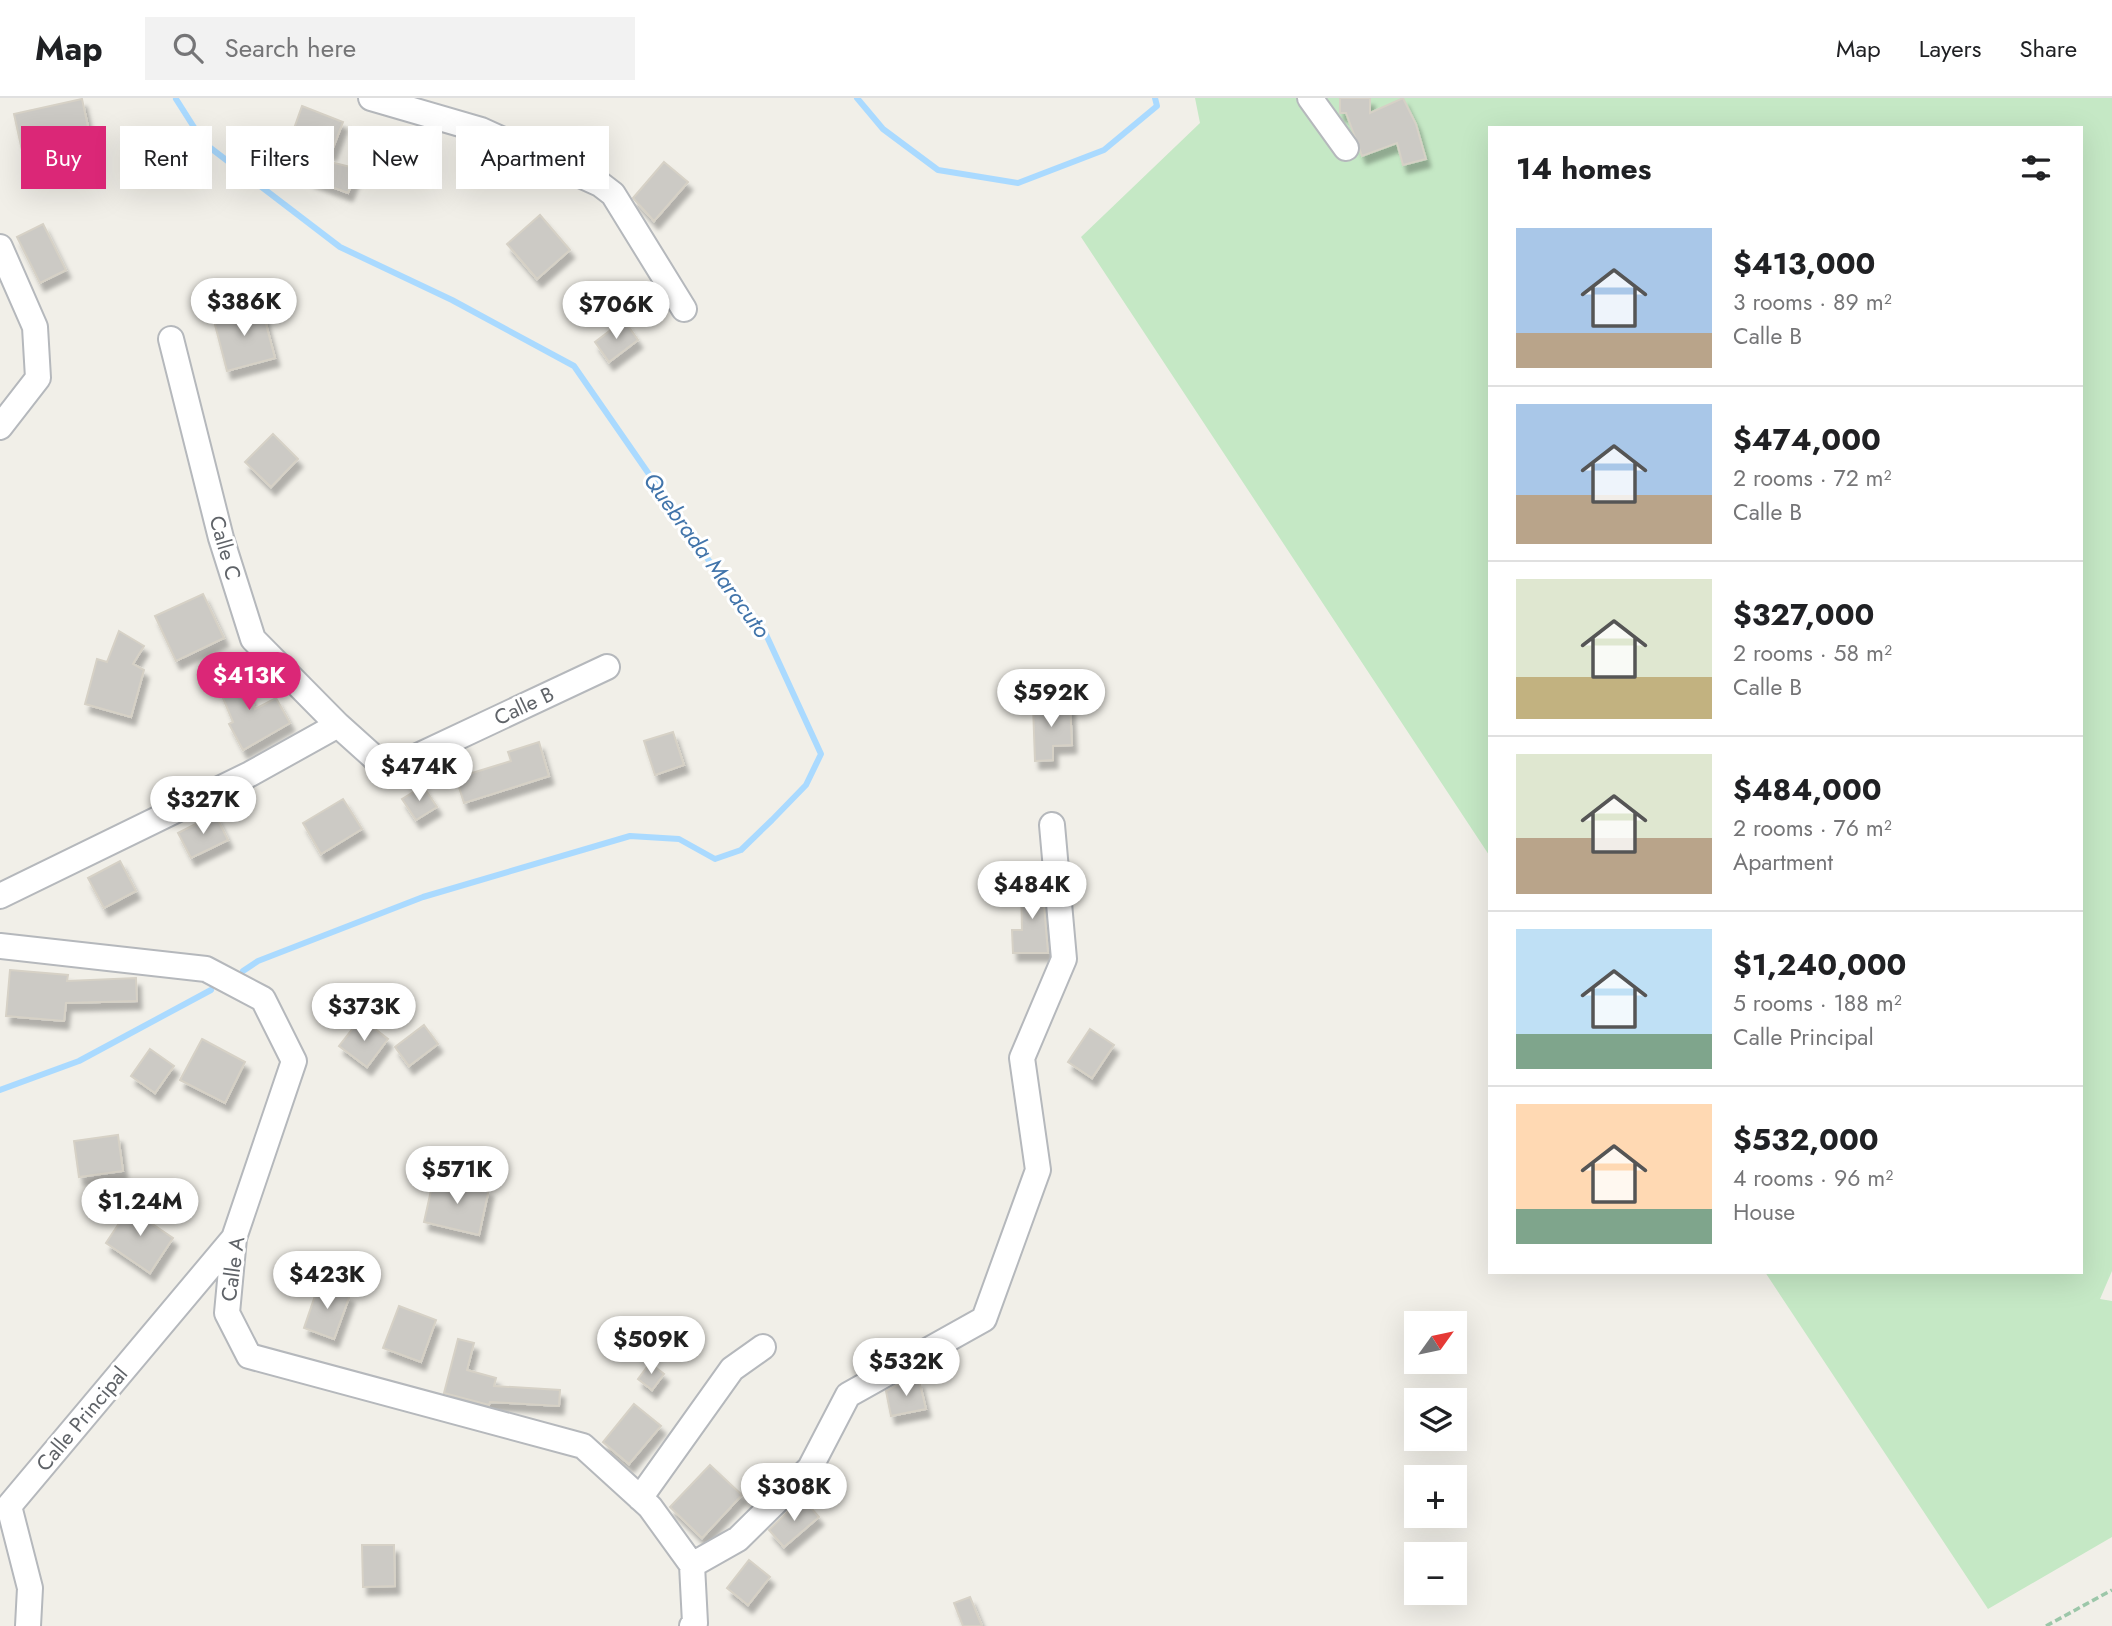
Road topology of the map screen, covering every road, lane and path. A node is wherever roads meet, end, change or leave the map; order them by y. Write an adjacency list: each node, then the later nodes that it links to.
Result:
1 (371, 98): 5 (street)
2 (1310, 98): 3 (street)
3 (1346, 148)
4 (0, 247): 7 (street)
5 (684, 309)
6 (171, 339): 9 (street, Calle C)
7 (0, 427)
8 (607, 667): 9 (street, Calle B)
9 (338, 725): 11 (street)
10 (1052, 825): 16 (street)
11 (0, 896)
12 (0, 946): 13 (street, Calle A)
13 (234, 1238): 15 (street, Calle A); 19 (street, Calle Principal)
14 (762, 1347): 15 (street)
15 (640, 1498): 16 (street, Calle A)
16 (692, 1565): 18 (street)
17 (2112, 1590): 20 (path)
18 (694, 1625)
19 (28, 1626)
20 (2046, 1626)

